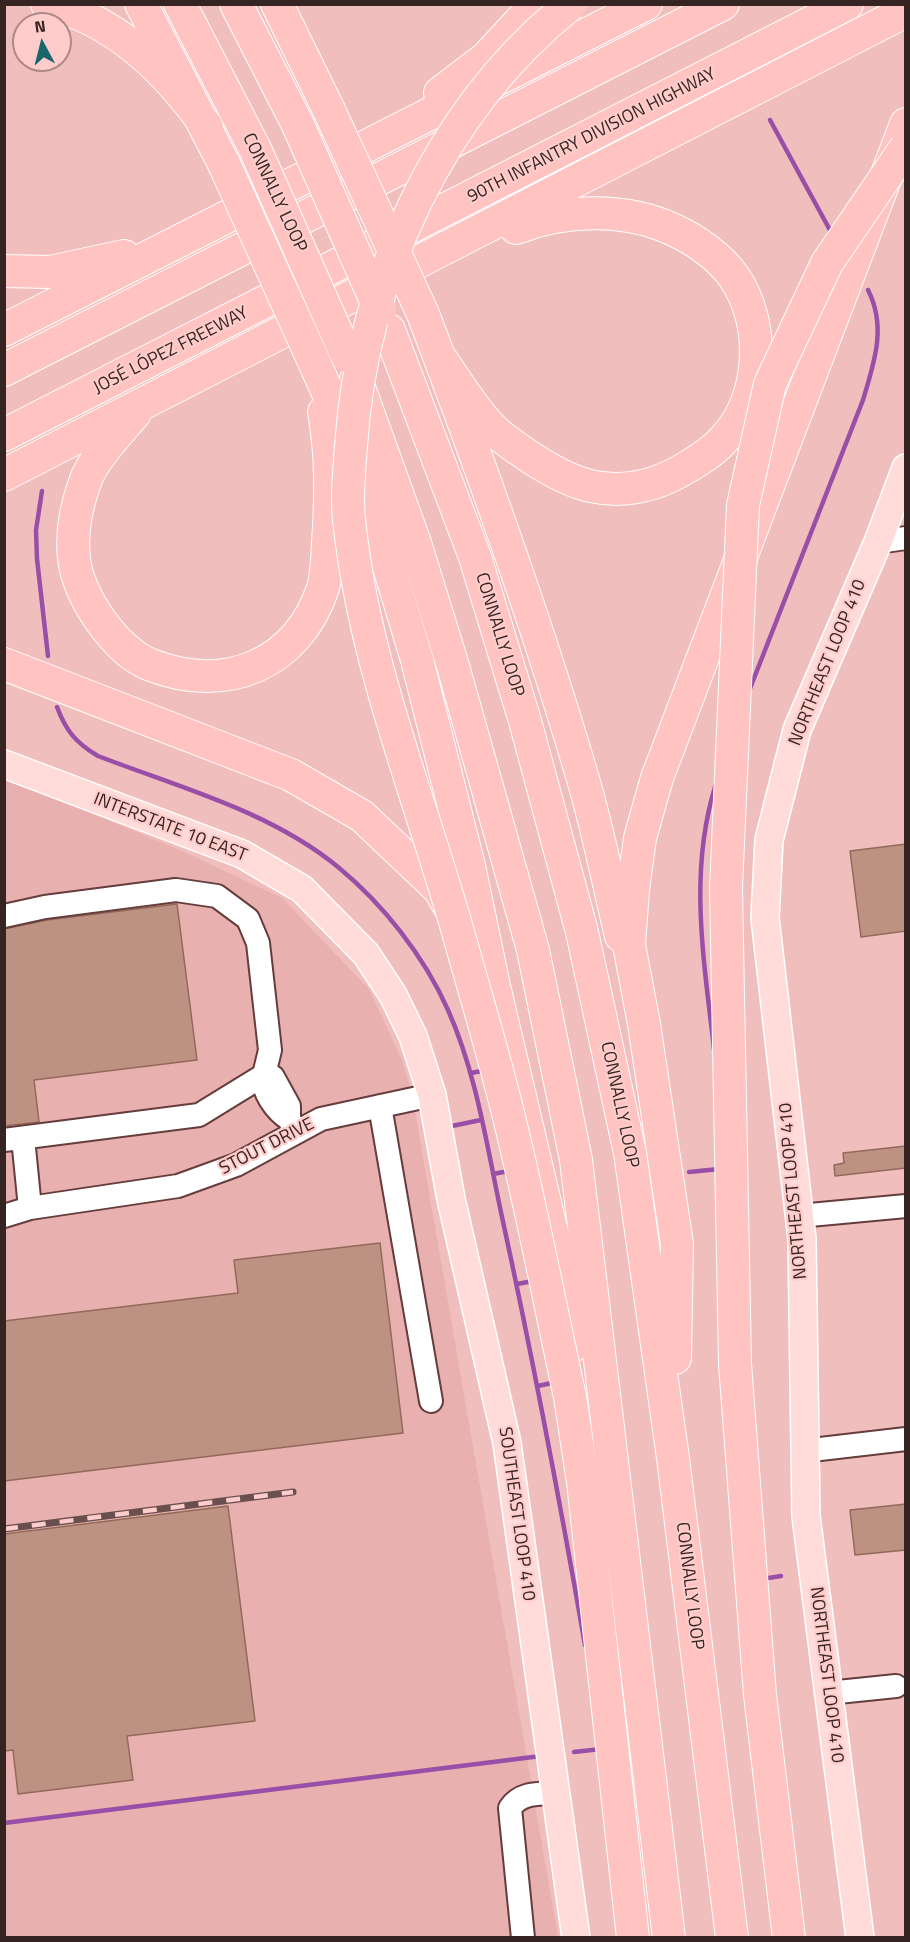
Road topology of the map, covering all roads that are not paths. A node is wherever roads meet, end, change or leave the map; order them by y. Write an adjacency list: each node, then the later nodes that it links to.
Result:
1 (47, 4): 15 (highway)
2 (141, 4): 15 (highway)
3 (180, 4): 55 (highway, CONNALLY LOOP, bridge)
4 (236, 4): 50 (highway, CONNALLY LOOP, bridge)
5 (278, 4): 13 (highway)
6 (297, 4): 13 (highway)
7 (536, 4): 16 (highway)
8 (571, 4): 54 (highway, bridge)
9 (646, 4): 16 (highway)
10 (723, 4): 25 (highway)
11 (847, 4): 20 (highway, 90TH INFANTRY DIVISION HIGHWAY)
12 (906, 11): 19 (highway)
13 (311, 72): 23 (highway, bridge)
14 (906, 124): 36 (highway)
15 (207, 127): 24 (highway, bridge)
16 (391, 134): 18 (highway)
17 (906, 147): 62 (highway, bridge)
18 (210, 226): 21 (highway); 22 (highway)
19 (430, 258): 23 (highway); 26 (highway)
20 (337, 267): 27 (highway, JOSÉ LÓPEZ FREEWAY)
21 (4, 271)
22 (4, 330)
23 (439, 356): 36 (highway)
24 (315, 364): 26 (highway); 35 (highway)
25 (4, 370)
26 (142, 405): 29 (highway)
27 (4, 435)
28 (906, 468): 31 (main road, NORTHEAST LOOP 410)
29 (4, 475)
30 (906, 538): 31 (street)
31 (878, 542): 45 (main road, NORTHEAST LOOP 410)
32 (4, 664): 35 (highway)
33 (4, 764): 38 (main road, INTERSTATE 10 EAST)
34 (4, 916): 37 (street)
35 (494, 986): 55 (highway)
36 (644, 1024): 50 (highway)
37 (266, 1078): 40 (street); 41 (street)
38 (432, 1095): 39 (street, STOUT DRIVE); 53 (main road, SOUTHEAST LOOP 410)
39 (380, 1106): 40 (street, STOUT DRIVE); 47 (street)
40 (292, 1125): 44 (street, STOUT DRIVE)
41 (14, 1139): 44 (street)
42 (4, 1202): 44 (street, STOUT DRIVE)
43 (906, 1206): 45 (street)
44 (30, 1208): 46 (street, STOUT DRIVE)
45 (799, 1215): 49 (main road, NORTHEAST LOOP 410)
46 (4, 1216)
47 (431, 1401)
48 (906, 1439): 49 (street)
49 (803, 1451): 52 (main road, NORTHEAST LOOP 410)
50 (673, 1458): 61 (highway, CONNALLY LOOP)
51 (896, 1686): 52 (street)
52 (828, 1693): 63 (main road, NORTHEAST LOOP 410)
53 (556, 1793): 56 (street); 57 (main road, SOUTHEAST LOOP 410)
54 (619, 1810): 58 (highway); 59 (highway)
55 (666, 1901): 60 (highway, CONNALLY LOOP)
56 (523, 1938)
57 (576, 1938)
58 (623, 1938)
59 (633, 1938)
60 (669, 1938)
61 (732, 1938)
62 (789, 1938)
63 (860, 1938)

